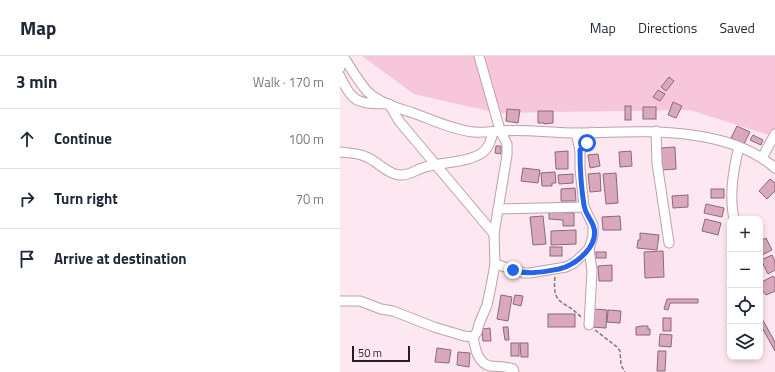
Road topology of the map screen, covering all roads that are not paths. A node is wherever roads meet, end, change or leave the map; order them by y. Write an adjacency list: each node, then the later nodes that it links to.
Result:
1 (343, 56): 3 (street); 5 (street)
2 (479, 56): 6 (street)
3 (340, 68)
4 (340, 76): 5 (street)
5 (389, 104): 6 (street); 15 (street)
6 (496, 131): 8 (street); 15 (street); 18 (street)
7 (656, 131): 9 (street); 11 (street); 21 (street)
8 (576, 132): 9 (street); 12 (street)
9 (592, 132): 12 (street)
10 (775, 134): 14 (street)
11 (739, 147): 14 (street); 19 (street)
12 (580, 150): 17 (street)
13 (340, 152): 15 (street)
14 (762, 158): 16 (street)
15 (436, 165): 20 (street)
16 (775, 168)
17 (584, 207): 18 (street); 22 (street)
18 (498, 210): 20 (street)
19 (734, 216)
20 (494, 234): 23 (street)
21 (669, 243)
22 (589, 249): 23 (street); 25 (street)
23 (495, 264): 26 (street)
24 (340, 301): 26 (street)
25 (589, 325)
26 (473, 336): 27 (street)
27 (514, 372)

